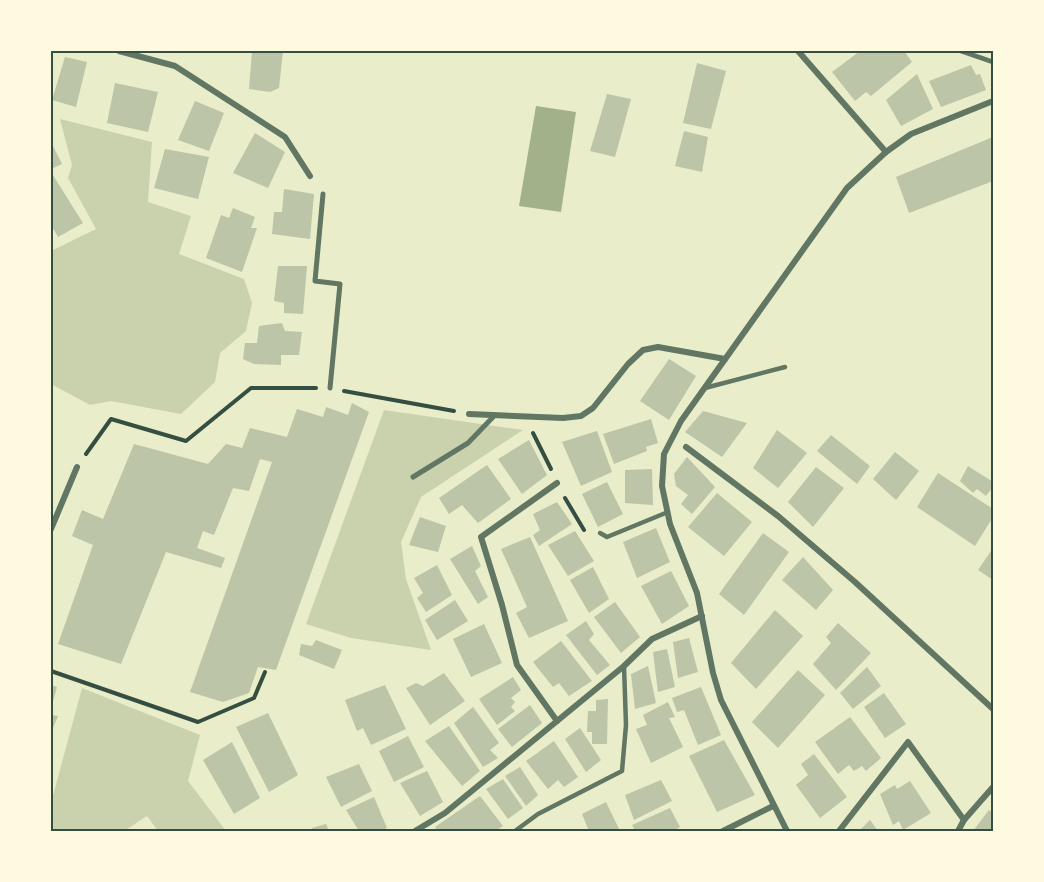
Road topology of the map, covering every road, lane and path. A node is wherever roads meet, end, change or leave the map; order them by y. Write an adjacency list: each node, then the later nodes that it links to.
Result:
1 (119, 51): 7 (street)
2 (798, 51): 6 (street)
3 (961, 51): 4 (lane)
4 (993, 62)
5 (993, 101): 6 (street)
6 (886, 152): 9 (street)
7 (310, 176)
8 (323, 194): 11 (street)
9 (725, 359): 12 (street); 14 (street)
10 (784, 367): 12 (lane)
11 (330, 388): 13 (path); 16 (path)
12 (705, 388): 19 (street)
13 (468, 414): 14 (street)
14 (495, 415): 17 (street)
15 (686, 447): 26 (street)
16 (77, 467): 20 (street)
17 (413, 477)
18 (556, 483): 27 (street)
19 (668, 512): 21 (lane); 22 (street)
20 (51, 529)
21 (600, 533)
22 (702, 616): 23 (street); 29 (street)
23 (624, 666): 27 (street); 32 (lane)
24 (51, 671): 25 (path)
25 (265, 672)
26 (993, 709)
27 (557, 721): 31 (street)
28 (993, 788): 30 (street)
29 (773, 806): 33 (street); 34 (street)
30 (964, 820): 35 (street); 36 (street)
31 (415, 831)
32 (515, 831)
33 (723, 831)
34 (786, 831)
35 (839, 831)
36 (958, 831)

